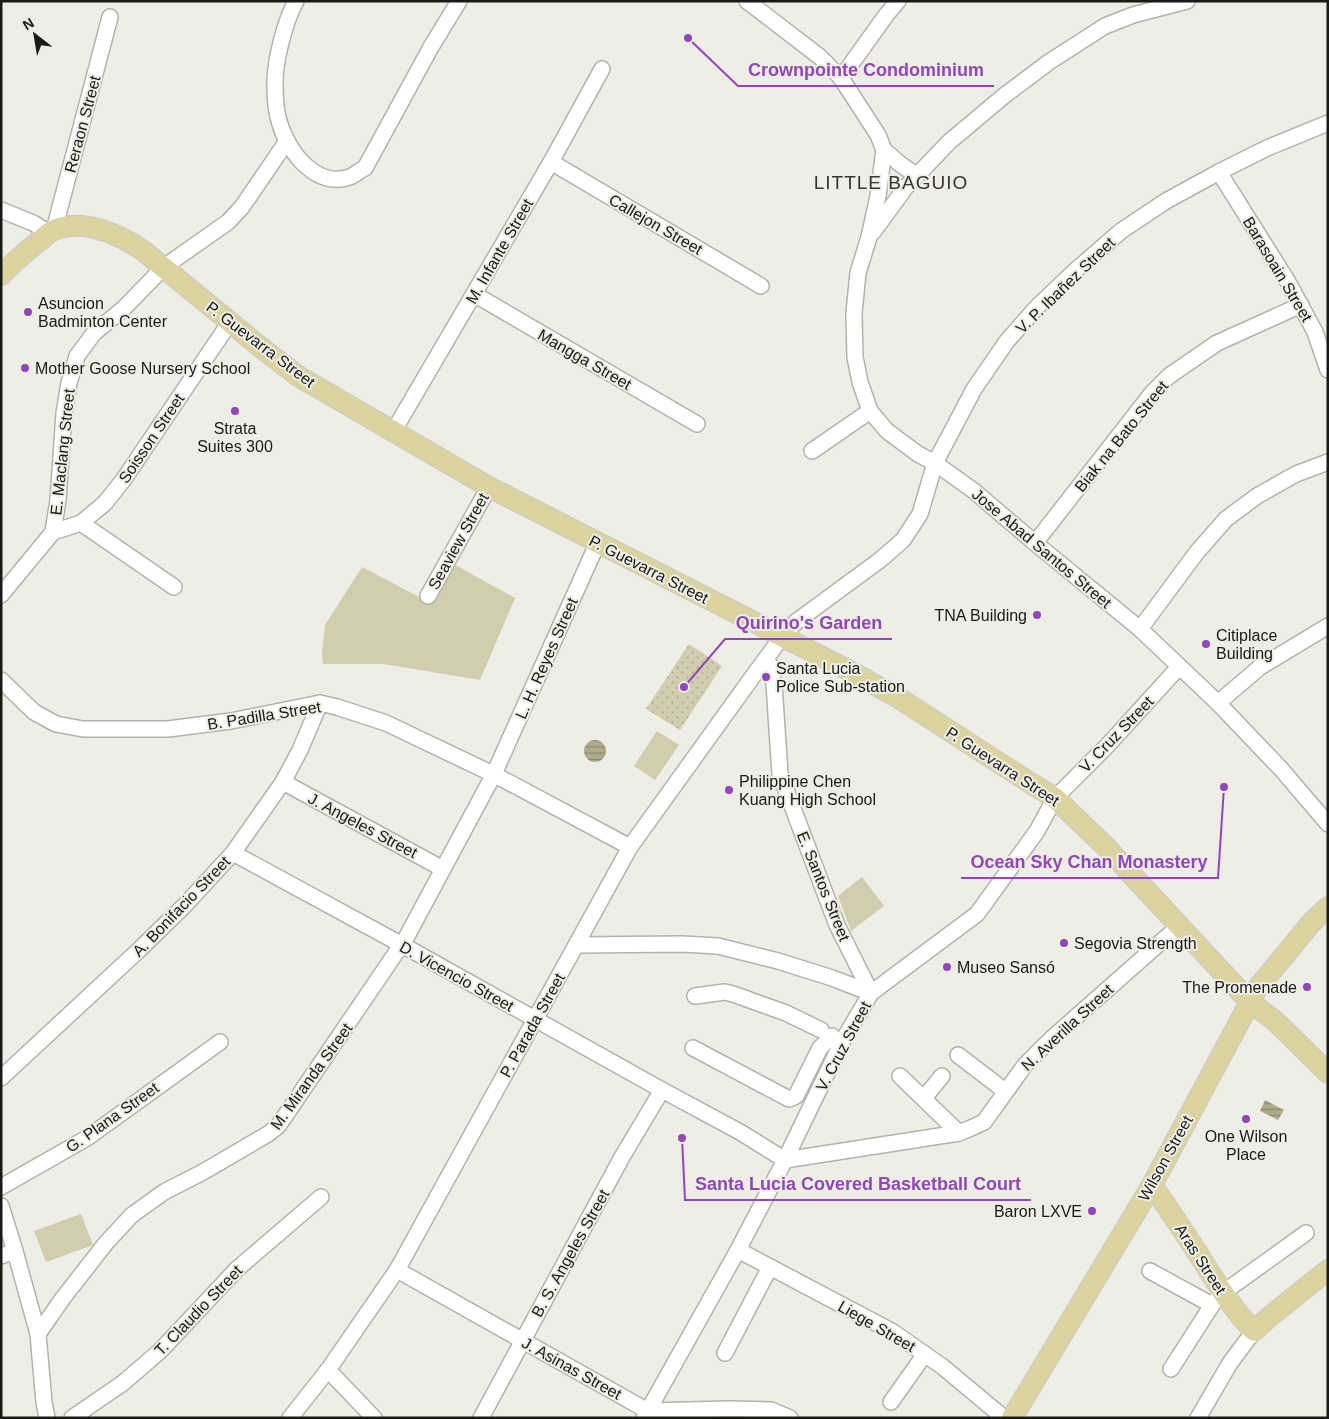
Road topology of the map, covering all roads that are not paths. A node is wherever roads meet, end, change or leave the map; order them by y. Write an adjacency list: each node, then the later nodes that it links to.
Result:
1 (296, 1): 10 (street)
2 (460, 1): 10 (street)
3 (746, 1): 8 (street)
4 (898, 1): 8 (street)
5 (1187, 1): 14 (street, Jose Abad Santos Street)
6 (110, 17): 16 (street, Reraon Street)
7 (602, 69): 12 (street, M. Infante Street)
8 (841, 78): 11 (street)
9 (1328, 123): 13 (street, V. P. Ibañez Street)
10 (287, 141): 18 (street, E. Maclang Street)
11 (884, 150): 14 (street); 17 (street, Jose Abad Santos Street)
12 (551, 162): 20 (street, Callejon Street); 21 (street, M. Infante Street)
13 (1219, 172): 22 (street, Barasoain Street); 30 (street, V. P. Ibañez Street)
14 (916, 175): 17 (street, Jose Abad Santos Street)
15 (1, 210): 16 (street)
16 (51, 232): 18 (main road, P. Guevarra Street); 19 (main road, P. Guevarra Street)
17 (869, 237): 25 (street, Jose Abad Santos Street)
18 (164, 266): 23 (main road, P. Guevarra Street); 33 (street, E. Maclang Street)
19 (1, 274)
20 (761, 286)
21 (474, 294): 26 (street, Mangga Street); 27 (street, M. Infante Street)
22 (1301, 305): 24 (street, Barasoain Street); 35 (street, Biak na Bato Street)
23 (230, 322): 27 (main road, P. Guevarra Street); 32 (street, Soisson Street)
24 (1328, 370)
25 (870, 411): 28 (street); 30 (street, Jose Abad Santos Street)
26 (697, 424)
27 (394, 432): 31 (main road, P. Guevarra Street)
28 (812, 451)
29 (1328, 462): 40 (street)
30 (935, 463): 35 (street, Jose Abad Santos Street); 41 (street, V. P. Ibañez Street)
31 (489, 487): 34 (main road, P. Guevarra Street); 38 (street, Seaview Street)
32 (81, 523): 33 (street, Soisson Street); 36 (street)
33 (53, 532): 37 (street, E. Maclang Street)
34 (598, 542): 41 (main road, P. Guevarra Street); 47 (street, L. H. Reyes Street)
35 (1035, 543): 40 (street, Jose Abad Santos Street)
36 (174, 588)
37 (1, 595)
38 (428, 596)
39 (1328, 626): 46 (street)
40 (1140, 629): 43 (street, Jose Abad Santos Street)
41 (782, 636): 42 (street, P. Parada Street); 49 (main road, P. Guevarra Street)
42 (765, 660): 51 (street, P. Parada Street); 58 (street, E. Santos Street)
43 (1179, 667): 46 (street, Jose Abad Santos Street); 49 (street, V. Cruz Street)
44 (1, 680): 45 (street, B. Padilla Street)
45 (320, 703): 47 (street, B. Padilla Street); 48 (street, A. Bonifacio Street)
46 (1218, 703): 50 (street, Jose Abad Santos Street)
47 (494, 774): 51 (street, B. Padilla Street); 53 (street, M. Miranda Street)
48 (283, 782): 52 (street, A. Bonifacio Street); 53 (street, J. Angeles Street)
49 (1055, 798): 55 (main road, P. Guevarra Street); 58 (street, V. Cruz Street)
50 (1328, 824)
51 (630, 847): 57 (street, P. Parada Street)
52 (232, 853): 56 (street, D. Vicencio Street); 68 (street, A. Bonifacio Street)
53 (443, 869): 56 (street, M. Miranda Street)
54 (1328, 907): 60 (main road, Wilson Street)
55 (1178, 926): 60 (main road, P. Guevarra Street); 70 (street, N. Averilla Street)
56 (402, 944): 61 (street, D. Vicencio Street); 87 (street, M. Miranda Street)
57 (577, 944): 58 (street); 61 (street, P. Parada Street)
58 (871, 993): 73 (street, V. Cruz Street)
59 (695, 996): 63 (street)
60 (1250, 1002): 65 (main road, P. Guevarra Street); 74 (main road, Wilson Street)
61 (535, 1019): 69 (street, D. Vicencio Street); 82 (street, P. Parada Street)
62 (220, 1042): 75 (street, G. Plana Street)
63 (693, 1048)
64 (958, 1055): 70 (street)
65 (1328, 1073)
66 (900, 1076): 71 (street)
67 (942, 1076): 71 (street)
68 (1, 1078)
69 (662, 1090): 73 (street, D. Vicencio Street); 88 (street, B. S. Angeles Street)
70 (1005, 1091): 72 (street, N. Averilla Street)
71 (924, 1098): 72 (street)
72 (958, 1133): 73 (street, N. Averilla Street)
73 (785, 1160): 79 (street, V. Cruz Street)
74 (1152, 1185): 85 (main road, Aras Street); 102 (main road, Wilson Street)
75 (1, 1187)
76 (321, 1197): 96 (street, T. Claudio Street)
77 (1, 1206): 80 (street)
78 (1306, 1233): 85 (street)
79 (738, 1250): 81 (street, Liege Street); 94 (street, V. Cruz Street)
80 (8, 1254): 87 (street)
81 (770, 1267): 89 (street); 90 (street, Liege Street)
82 (397, 1270): 88 (street, J. Asinas Street); 92 (street, P. Parada Street)
83 (1328, 1270): 86 (main road)
84 (1150, 1271): 85 (street)
85 (1217, 1299): 86 (main road, Aras Street); 91 (street)
86 (1254, 1332): 103 (street)
87 (38, 1334): 95 (street)
88 (522, 1340): 94 (street, J. Asinas Street); 99 (street, B. S. Angeles Street)
89 (725, 1353)
90 (925, 1354): 93 (street); 101 (street, Liege Street)
91 (1171, 1369)
92 (328, 1370): 97 (street, P. Parada Street); 98 (street)
93 (891, 1402)
94 (646, 1414): 100 (street)
95 (47, 1418)
96 (72, 1418)
97 (290, 1418)
98 (374, 1418)
99 (481, 1418)
100 (790, 1418)
101 (1004, 1418)
102 (1012, 1418)
103 (1198, 1418)

